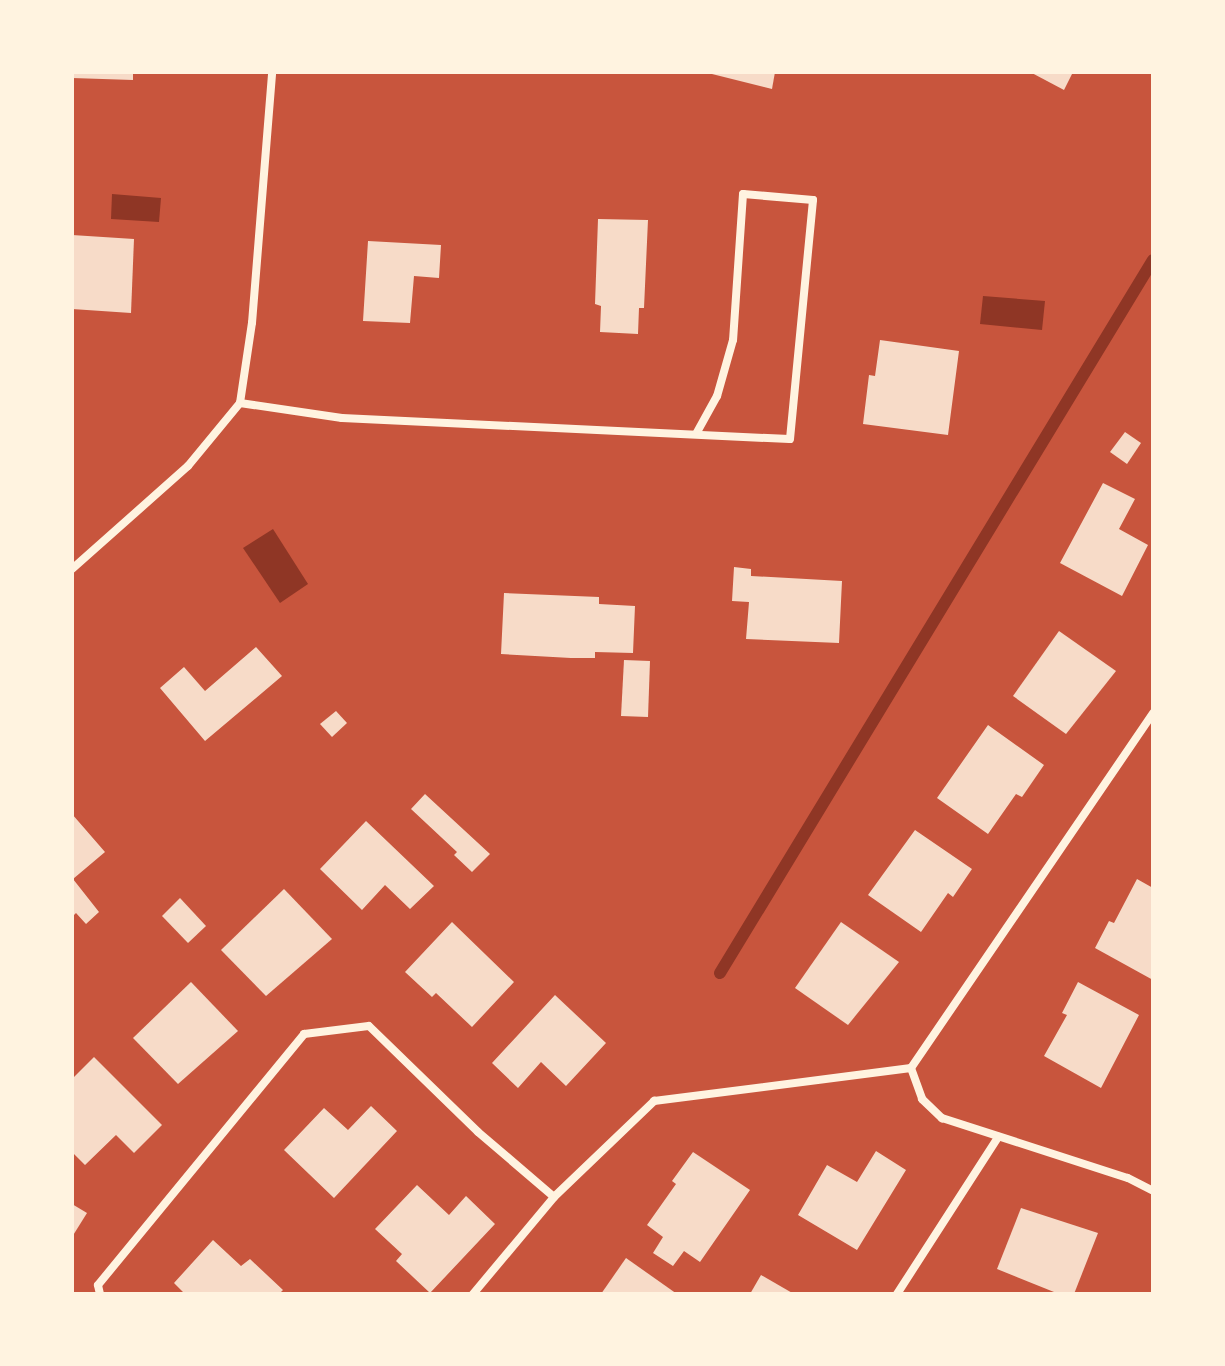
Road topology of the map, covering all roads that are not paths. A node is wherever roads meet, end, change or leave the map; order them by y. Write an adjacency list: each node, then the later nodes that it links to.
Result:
1 (272, 72): 2 (street)
2 (240, 403): 3 (street); 4 (street)
3 (696, 434): 3 (street)
4 (72, 569)
5 (1153, 713): 6 (street)
6 (911, 1068): 7 (street); 9 (street)
7 (998, 1137): 8 (street); 12 (street)
8 (1153, 1191)
9 (554, 1197): 10 (street); 11 (street)
10 (100, 1294)
11 (473, 1294)
12 (897, 1294)

